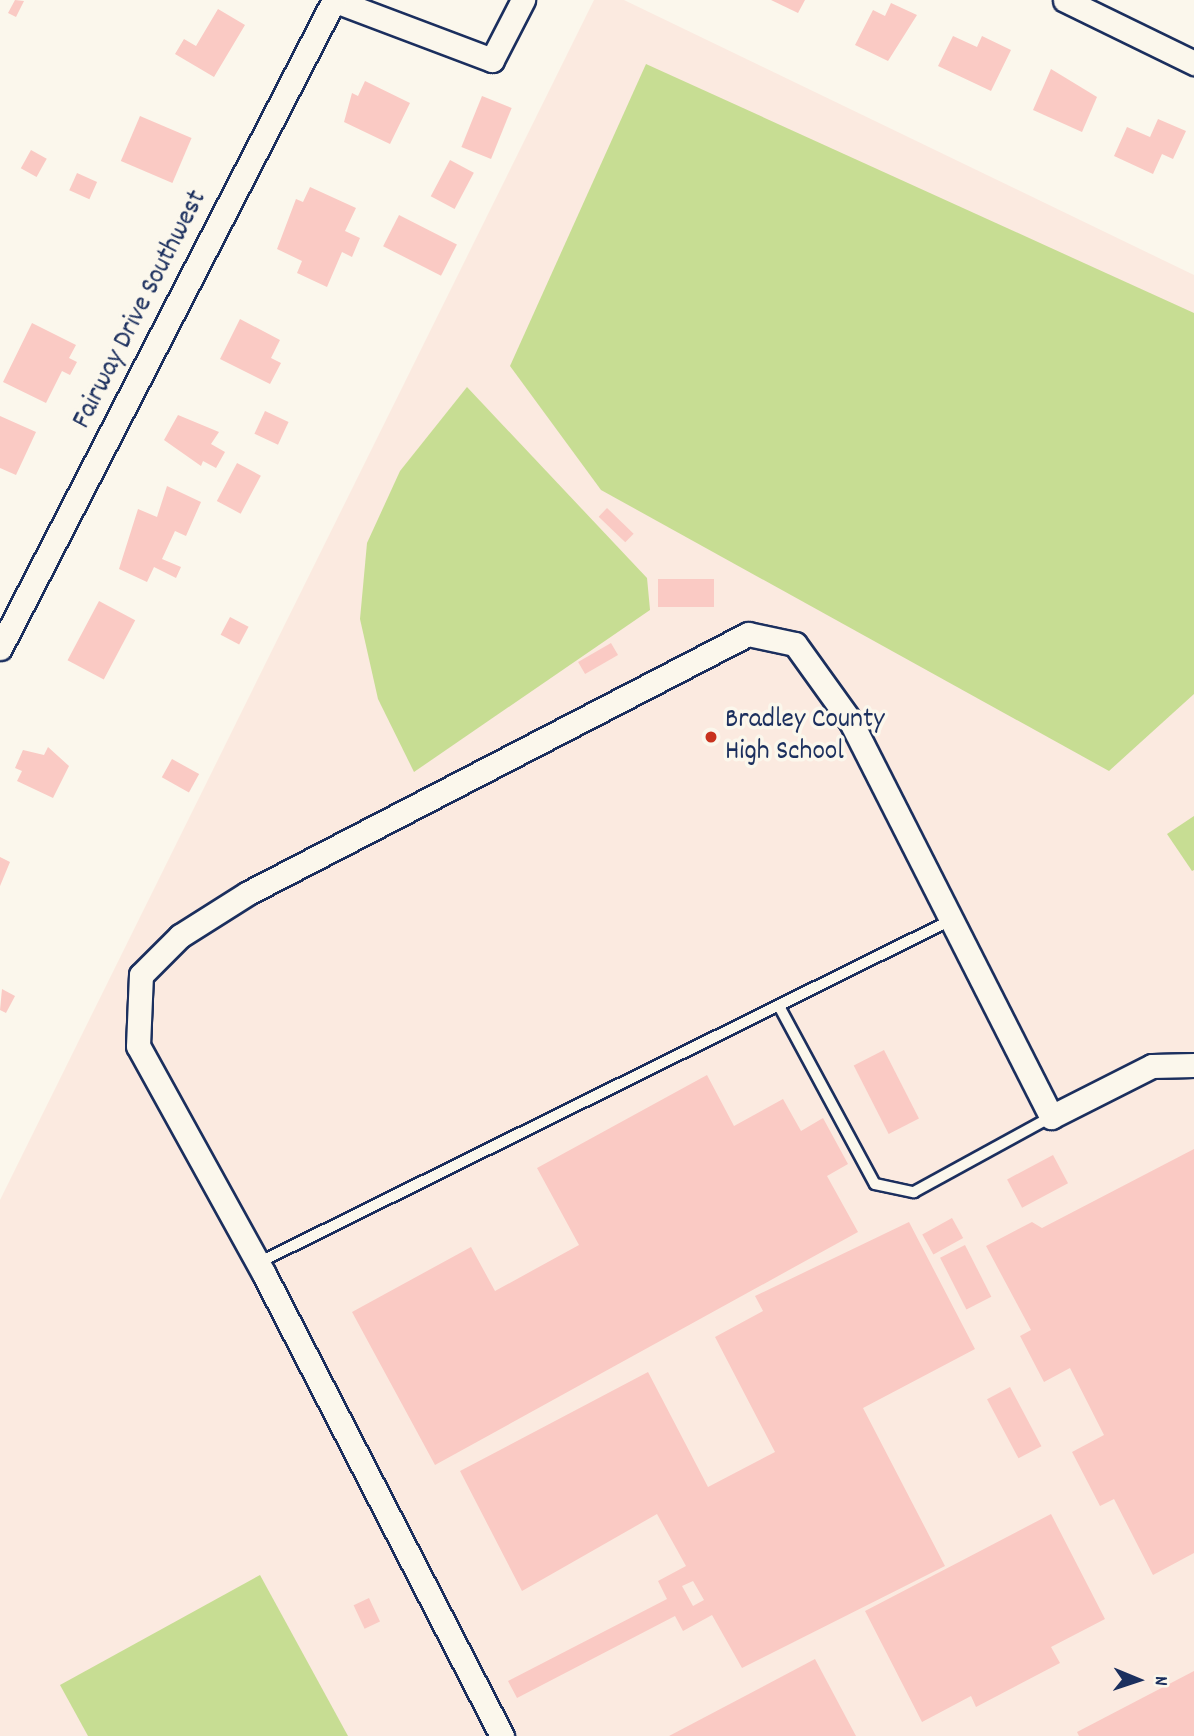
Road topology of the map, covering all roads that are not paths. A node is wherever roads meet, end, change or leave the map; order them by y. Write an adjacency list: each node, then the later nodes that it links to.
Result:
1 (334, 0): 2 (street); 5 (street, Fairway Drive Southwest)
2 (523, 0)
3 (1065, 0): 4 (street)
4 (1194, 63)
5 (0, 648)
6 (949, 920): 7 (lane); 9 (street); 10 (street)
7 (779, 1006): 9 (lane); 10 (lane)
8 (1194, 1065): 9 (street)
9 (1052, 1117)
10 (258, 1263): 11 (street)
11 (502, 1736)

